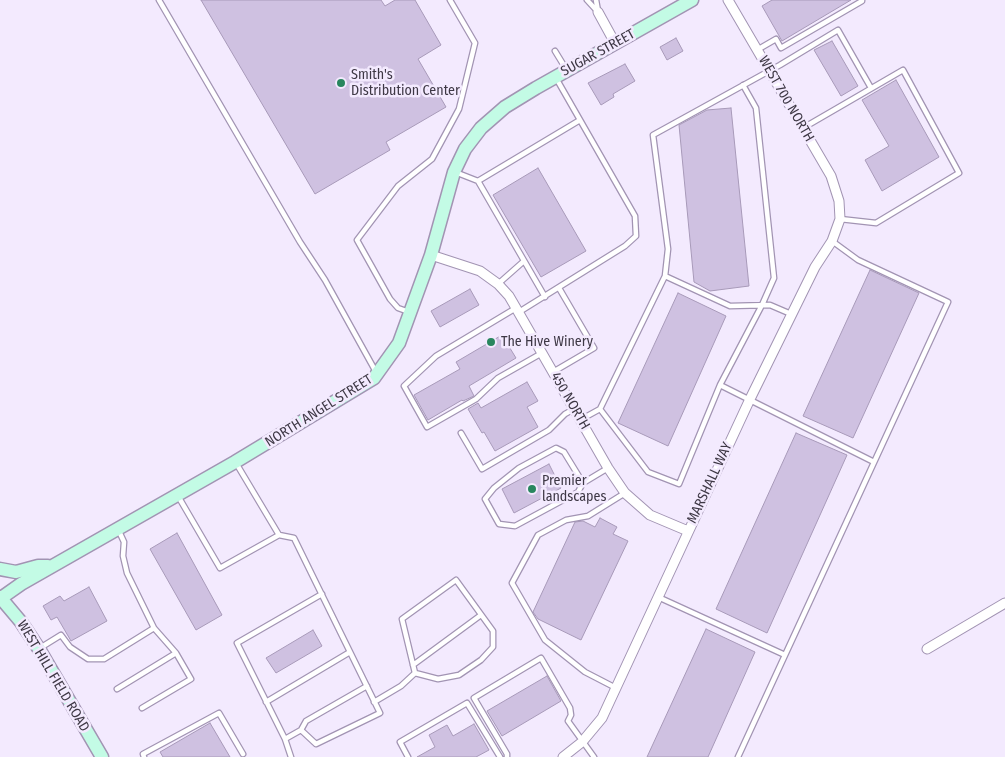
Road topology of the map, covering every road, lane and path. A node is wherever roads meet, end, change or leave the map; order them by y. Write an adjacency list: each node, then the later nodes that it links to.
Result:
1 (158, 0): 36 (lane)
2 (450, 0): 32 (lane)
3 (587, 0): 8 (lane)
4 (596, 0): 8 (lane)
5 (692, 0): 9 (street, SUGAR STREET)
6 (728, 0): 11 (street, WEST 700 NORTH)
7 (862, 0): 11 (lane)
8 (598, 12): 9 (street)
9 (615, 43): 13 (street, SUGAR STREET)
10 (556, 50): 13 (lane)
11 (757, 50): 12 (street, WEST 700 NORTH)
12 (769, 71): 14 (lane); 15 (lane); 18 (street, WEST 700 NORTH)
13 (561, 73): 16 (street, SUGAR STREET); 17 (lane)
14 (743, 85): 26 (lane); 30 (lane)
15 (871, 88): 18 (lane); 22 (lane)
16 (505, 107): 19 (street, NORTH ANGEL STREET)
17 (580, 120): 20 (lane); 28 (lane)
18 (803, 128): 21 (street, WEST 700 NORTH)
19 (454, 172): 20 (lane); 24 (street, NORTH ANGEL STREET)
20 (478, 181): 25 (lane)
21 (839, 201): 22 (street, MARSHALL WAY)
22 (840, 219): 23 (street, MARSHALL WAY)
23 (832, 242): 33 (street, MARSHALL WAY); 44 (lane)
24 (431, 254): 27 (street, 450 NORTH); 32 (street, NORTH ANGEL STREET)
25 (524, 261): 27 (lane); 29 (lane)
26 (665, 276): 30 (lane); 40 (lane)
27 (498, 284): 31 (street, 450 NORTH)
28 (559, 288): 29 (lane); 35 (lane)
29 (545, 297): 31 (lane)
30 (762, 305): 33 (lane); 37 (lane)
31 (518, 310): 34 (street, 450 NORTH); 34 (lane)
32 (411, 313): 36 (street, NORTH ANGEL STREET)
33 (791, 314): 38 (street, MARSHALL WAY)
34 (542, 353): 35 (street, 450 NORTH)
35 (553, 372): 39 (street, 450 NORTH)
36 (377, 374): 43 (street, NORTH ANGEL STREET)
37 (720, 385): 38 (lane); 40 (lane)
38 (750, 399): 44 (lane); 50 (street, MARSHALL WAY)
39 (574, 409): 41 (street, 450 NORTH); 42 (lane)
40 (600, 409): 41 (lane)
41 (580, 420): 45 (street, 450 NORTH)
42 (461, 432)
43 (235, 462): 48 (street, NORTH ANGEL STREET); 51 (lane)
44 (874, 462): 64 (lane)
45 (608, 468): 46 (lane); 47 (street, 450 NORTH)
46 (583, 483): 46 (lane)
47 (625, 493): 50 (street, 450 NORTH); 68 (lane)
48 (177, 495): 49 (street, NORTH ANGEL STREET); 51 (lane)
49 (118, 528): 52 (street, NORTH ANGEL STREET); 59 (lane)
50 (688, 531): 55 (street, MARSHALL WAY)
51 (279, 535): 54 (lane)
52 (53, 566): 53 (street); 56 (street, NORTH ANGEL STREET)
53 (0, 569)
54 (322, 594): 62 (lane); 70 (lane)
55 (658, 597): 64 (lane); 68 (street, MARSHALL WAY)
56 (0, 598): 61 (street, WEST HILL FIELD ROAD)
57 (1005, 603): 60 (street)
58 (482, 615): 65 (lane); 65 (lane); 66 (lane)
59 (154, 628): 61 (lane); 63 (lane)
60 (927, 648)
61 (39, 649): 77 (street, WEST HILL FIELD ROAD)
62 (350, 652): 67 (lane); 70 (lane)
63 (176, 653): 69 (lane); 72 (lane)
64 (785, 655): 85 (lane)
65 (413, 665): 66 (lane)
66 (415, 673): 71 (lane)
67 (367, 686): 71 (lane); 73 (lane)
68 (616, 688): 75 (street, MARSHALL WAY)
69 (117, 689)
70 (266, 702): 74 (lane)
71 (374, 702): 73 (lane)
72 (142, 708)
73 (301, 730): 74 (lane)
74 (285, 739): 79 (lane)
75 (582, 742): 82 (lane); 83 (street, MARSHALL WAY); 84 (lane)
76 (243, 754): 78 (lane)
77 (102, 757)
78 (144, 757)
79 (291, 757)
80 (408, 757): 81 (lane)
81 (500, 757)
82 (507, 757)
83 (563, 757)
84 (594, 757)
85 (738, 757)

